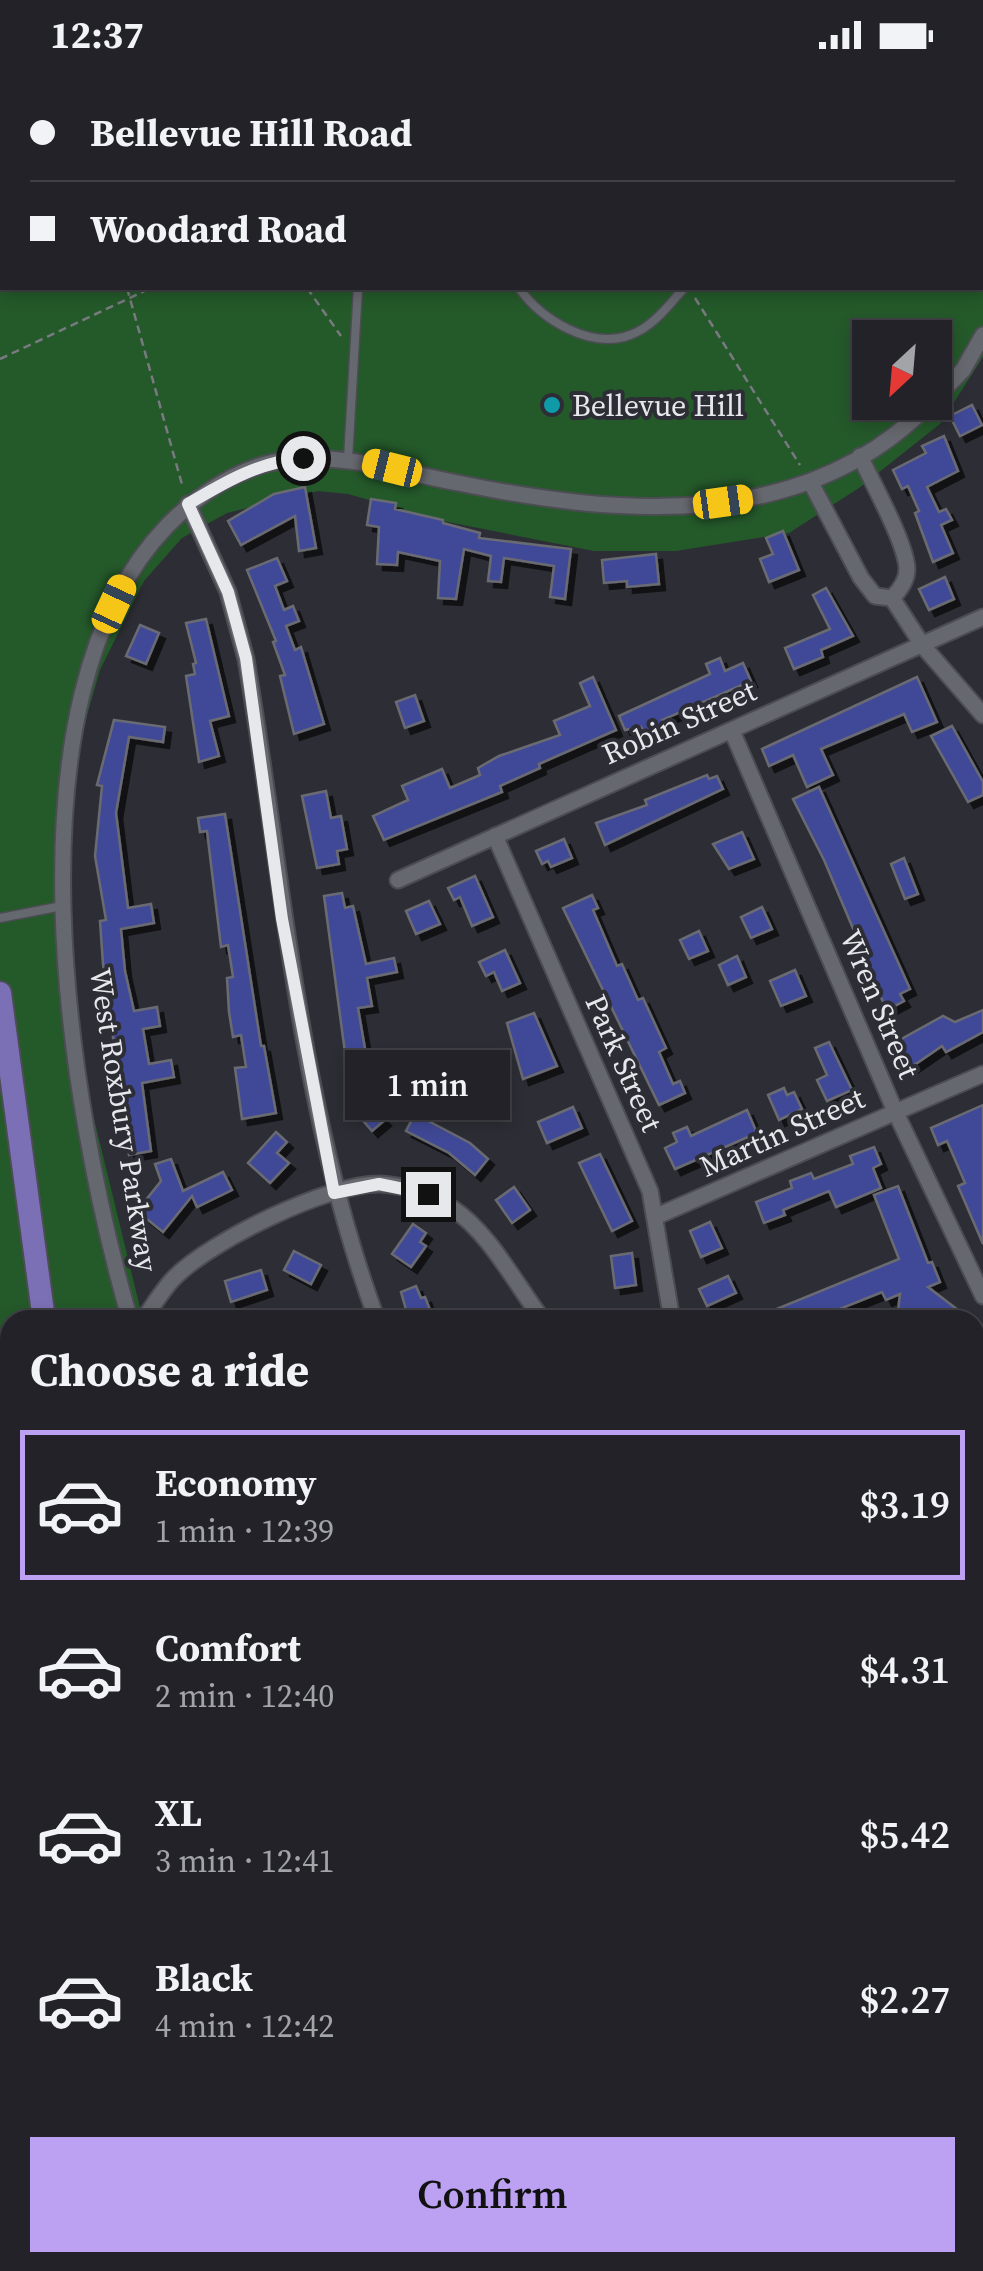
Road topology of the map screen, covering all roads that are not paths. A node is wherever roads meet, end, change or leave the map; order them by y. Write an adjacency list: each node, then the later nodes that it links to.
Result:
1 (358, 290): 8 (lane)
2 (521, 290): 3 (lane)
3 (684, 290)
4 (983, 335): 5 (street, West Roxbury Parkway)
5 (952, 381)
6 (908, 420): 7 (street, West Roxbury Parkway)
7 (860, 456): 9 (street, West Roxbury Parkway); 11 (street)
8 (348, 459): 9 (street, West Roxbury Parkway); 10 (street, West Roxbury Parkway)
9 (811, 484): 11 (street)
10 (188, 504): 18 (street, West Roxbury Parkway); 23 (street)
11 (892, 598): 13 (street)
12 (983, 617): 13 (street, Robin Street)
13 (922, 646): 14 (street); 15 (street, Robin Street)
14 (983, 715)
15 (732, 731): 16 (street, Robin Street); 22 (street, Wren Street)
16 (494, 836): 17 (street, Robin Street); 24 (street, Park Street)
17 (398, 880)
18 (62, 906): 19 (lane); 27 (street, West Roxbury Parkway)
19 (0, 918)
20 (0, 993): 26 (main road)
21 (983, 1074): 22 (street, Martin Street)
22 (895, 1111): 24 (street, Martin Street); 25 (street, Wren Street)
23 (334, 1193): 28 (street); 29 (street); 30 (street)
24 (658, 1216): 31 (street, Park Street)
25 (983, 1296)
26 (43, 1310)
27 (127, 1310)
28 (150, 1310)
29 (373, 1310)
30 (536, 1310)
31 (671, 1310)

